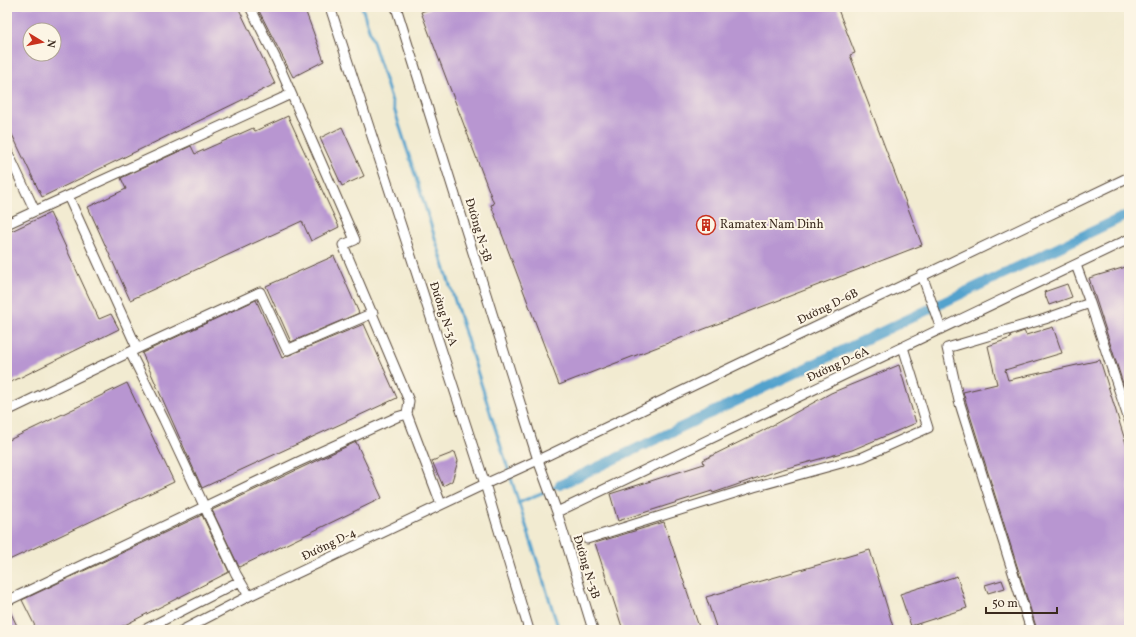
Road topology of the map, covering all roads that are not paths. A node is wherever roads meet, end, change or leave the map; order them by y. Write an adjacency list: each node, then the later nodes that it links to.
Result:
1 (250, 7): 4 (street)
2 (330, 7): 23 (street, Đường N-3A)
3 (396, 7): 21 (street, Đường N-3B)
4 (291, 94): 7 (street); 14 (street)
5 (7, 151): 8 (street)
6 (1129, 177): 12 (street, Đường D-6B)
7 (68, 196): 8 (street); 17 (street)
8 (35, 211): 9 (street)
9 (7, 224)
10 (1129, 239): 11 (street, Đường D-6A)
11 (1076, 265): 13 (street); 15 (street, Đường D-6A)
12 (922, 275): 15 (street); 21 (street, Đường D-6B)
13 (1090, 304): 20 (street); 35 (street)
14 (373, 313): 17 (street); 19 (street)
15 (941, 329): 16 (street, Đường D-6A)
16 (903, 347): 26 (street, Đường D-6A); 27 (street)
17 (134, 350): 18 (street); 25 (street)
18 (7, 411)
19 (407, 414): 24 (street); 25 (street)
20 (1129, 420)
21 (538, 460): 22 (street, Đường D-6B); 26 (street, Đường N-3B)
22 (519, 469): 23 (street, Đường D-4)
23 (485, 484): 24 (street, Đường D-4); 33 (street, Đường N-3A)
24 (441, 504): 29 (street, Đường D-4)
25 (205, 507): 28 (street); 30 (street)
26 (556, 512): 34 (street, Đường N-3B)
27 (587, 539)
28 (240, 581): 29 (street); 31 (street)
29 (249, 596): 32 (street, Đường D-4)
30 (7, 601)
31 (144, 630)
32 (183, 630)
33 (529, 630)
34 (593, 630)
35 (1031, 630)

